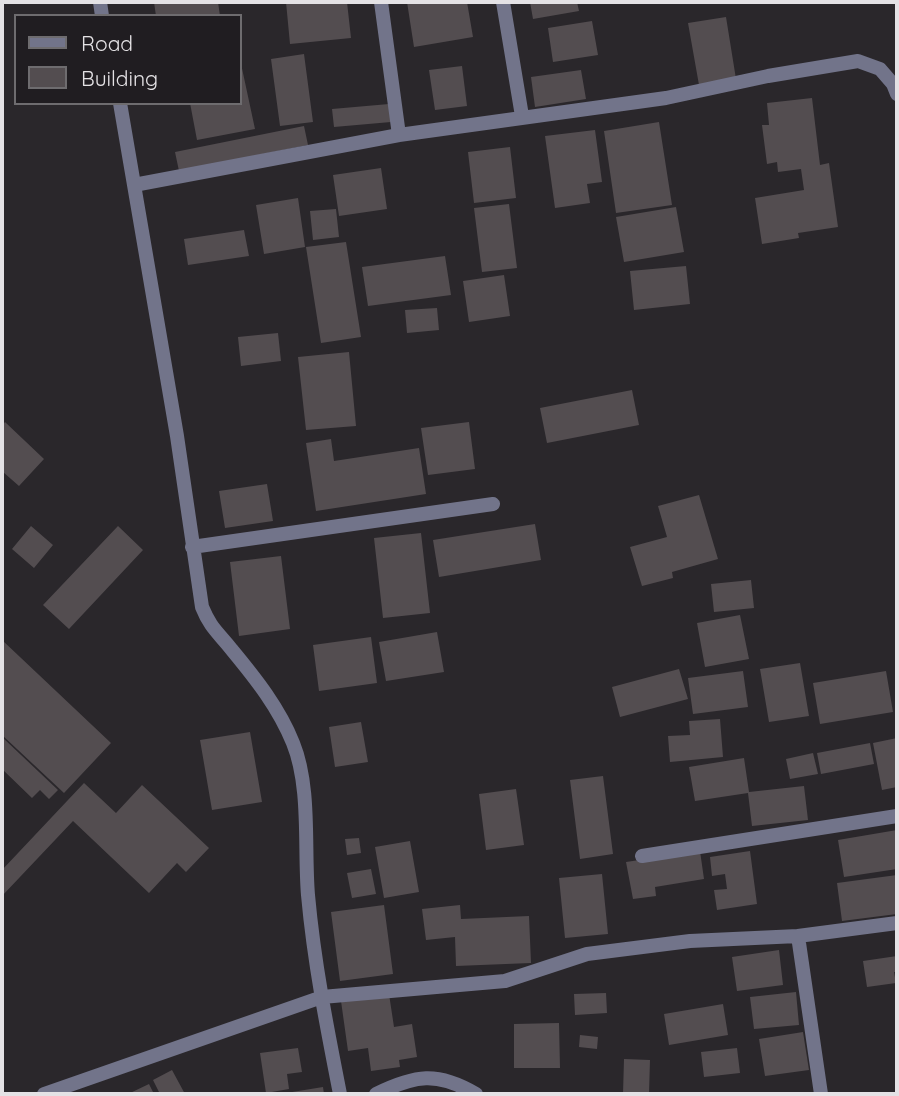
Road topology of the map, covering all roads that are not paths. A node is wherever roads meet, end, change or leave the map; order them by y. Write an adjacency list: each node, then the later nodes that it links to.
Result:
1 (381, 2): 6 (street)
2 (503, 2): 5 (street)
3 (897, 94): 5 (street)
4 (120, 105): 7 (street)
5 (522, 117): 6 (street)
6 (399, 135): 7 (street)
7 (134, 185): 9 (street)
8 (494, 504): 9 (street)
9 (192, 547): 14 (street)
10 (897, 816): 11 (street)
11 (642, 856)
12 (897, 923): 13 (street)
13 (799, 936): 14 (street); 19 (street)
14 (322, 997): 15 (street); 16 (street)
15 (44, 1094)
16 (340, 1094)
17 (376, 1094): 18 (street)
18 (476, 1094)
19 (821, 1094)

